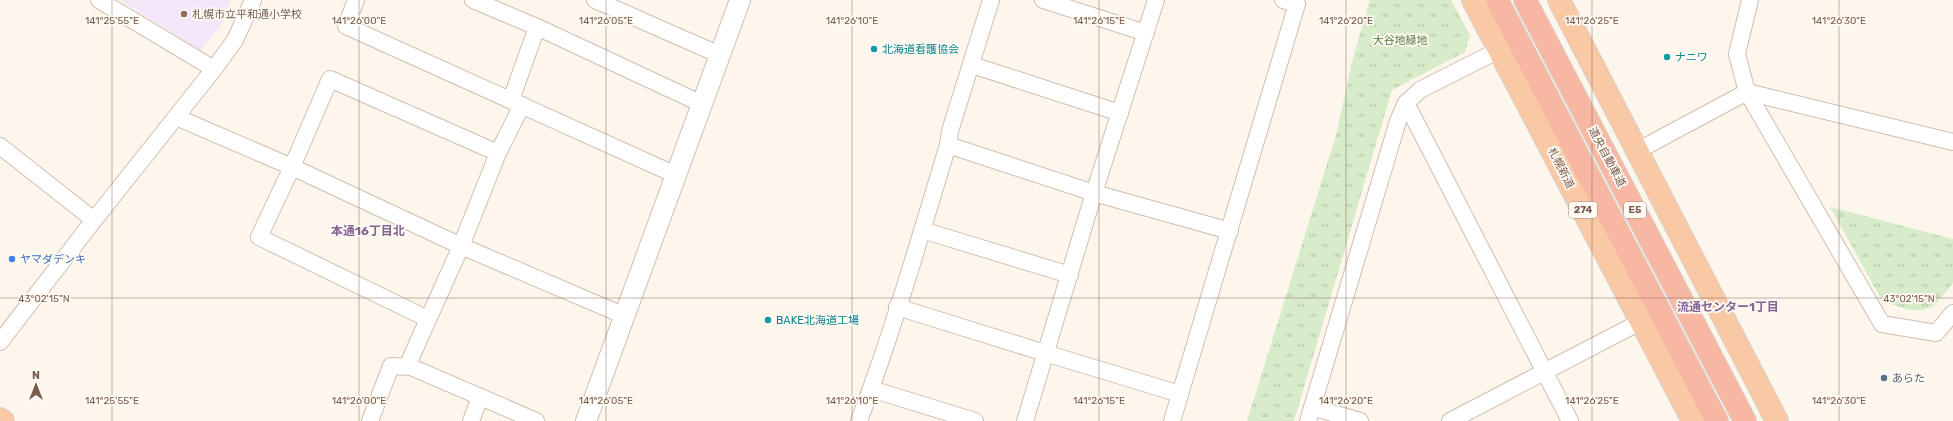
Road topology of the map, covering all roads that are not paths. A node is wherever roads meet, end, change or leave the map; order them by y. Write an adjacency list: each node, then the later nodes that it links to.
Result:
1 (99, 0): 21 (street)
2 (253, 0): 21 (street)
3 (356, 0): 23 (street)
4 (473, 0): 16 (street)
5 (594, 0): 19 (street)
6 (740, 0): 19 (street)
7 (991, 0): 20 (street)
8 (1043, 0): 17 (street)
9 (1156, 0): 17 (street)
10 (1283, 0): 38 (street)
11 (1473, 0): 18 (highway, 札幌新道 / 274)
12 (1498, 0): 68 (highway, E5)
13 (1525, 0): 69 (highway, 道央自動車道 / E5)
14 (1559, 0): 31 (highway)
15 (1750, 0): 22 (street)
16 (537, 27): 23 (street); 25 (street)
17 (1146, 33): 26 (street)
18 (1499, 50): 24 (street); 45 (highway, 札幌新道 / 274)
19 (720, 55): 25 (street)
20 (972, 65): 26 (street); 29 (street)
21 (214, 68): 27 (street)
22 (1747, 92): 28 (street); 31 (street); 42 (street)
23 (517, 102): 32 (street); 34 (street)
24 (1406, 103): 49 (street); 53 (street)
25 (702, 104): 34 (street)
26 (1120, 113): 35 (street)
27 (176, 117): 33 (street); 36 (street)
28 (1953, 142)
29 (948, 145): 35 (street); 37 (street)
30 (0, 146): 36 (street)
31 (1637, 151): 70 (highway)
32 (498, 154): 33 (street); 39 (street)
33 (292, 167): 39 (street); 44 (street)
34 (676, 175): 43 (street)
35 (1094, 193): 38 (street); 40 (street)
36 (94, 220): 46 (street)
37 (922, 230): 40 (street); 41 (street)
38 (1230, 231): 51 (street)
39 (461, 246): 43 (street); 44 (street)
40 (1070, 275): 47 (street)
41 (897, 306): 47 (street); 50 (street)
42 (1953, 313)
43 (625, 316): 59 (street)
44 (428, 319): 48 (street)
45 (1640, 322): 49 (street); 67 (highway, 札幌新道 / 274)
46 (0, 342)
47 (1045, 354): 51 (street); 62 (street)
48 (411, 367): 52 (street); 56 (street)
49 (1545, 372): 65 (street); 66 (street)
50 (871, 389): 60 (street); 61 (street)
51 (1180, 394): 63 (street)
52 (480, 397): 57 (street); 58 (street)
53 (1310, 414): 64 (street)
54 (0, 419): 55 (highway)
55 (3, 421)
56 (370, 421)
57 (472, 421)
58 (536, 421)
59 (586, 421)
60 (859, 421)
61 (974, 421)
62 (1025, 421)
63 (1172, 421)
64 (1360, 421)
65 (1450, 421)
66 (1570, 421)
67 (1693, 421)
68 (1717, 421)
69 (1745, 421)
70 (1777, 421)

